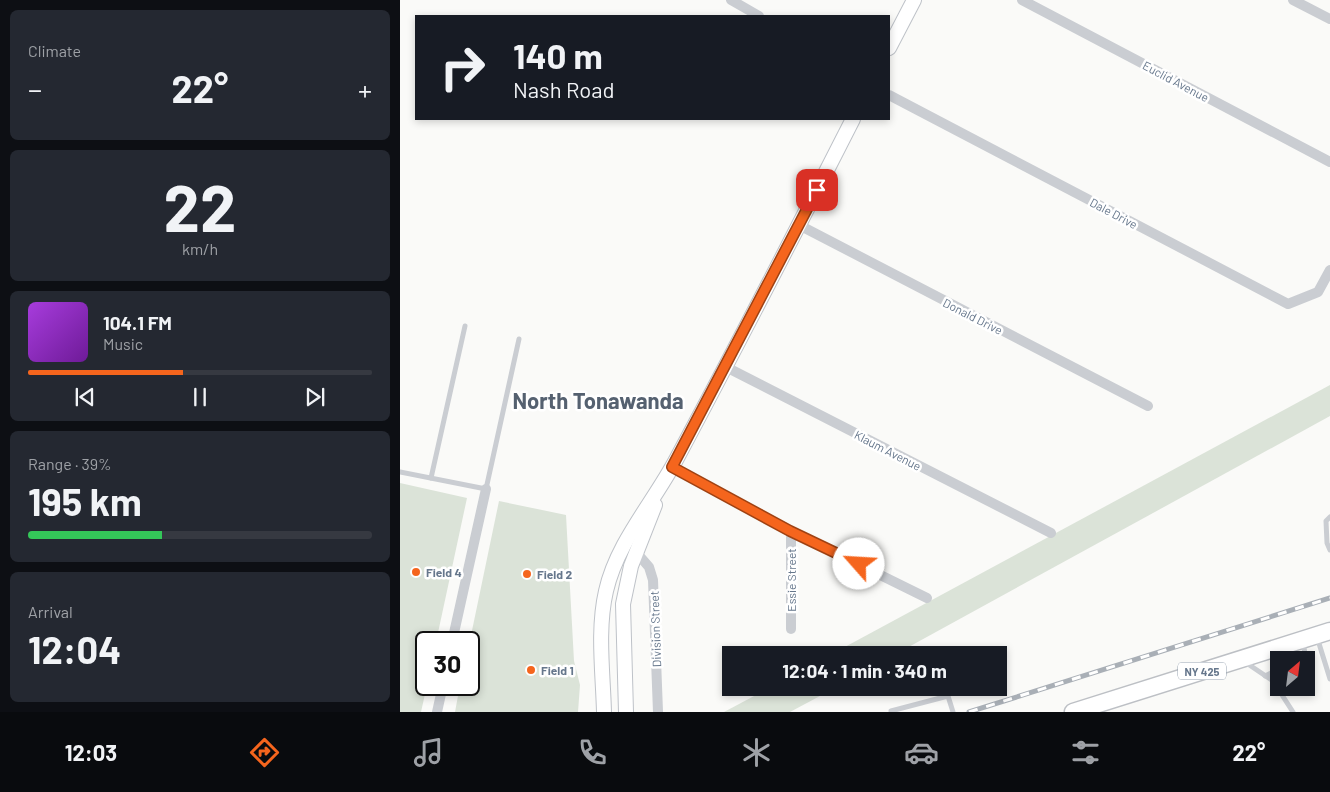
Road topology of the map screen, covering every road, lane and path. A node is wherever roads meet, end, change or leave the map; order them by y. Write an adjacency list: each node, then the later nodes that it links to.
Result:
1 (731, 0): 5 (street)
2 (914, 0): 7 (main road)
3 (1022, 0): 10 (street, Euclid Avenue)
4 (1293, 0): 6 (street)
5 (757, 15)
6 (1330, 19)
7 (890, 46)
8 (890, 96): 12 (street, Dale Drive)
9 (852, 120): 11 (main road)
10 (1330, 162)
11 (799, 225): 15 (main road); 16 (street, Donald Drive)
12 (1330, 270)
13 (464, 326): 19 (lane)
14 (519, 339): 21 (lane)
15 (726, 367): 17 (main road); 24 (street, Klaum Avenue)
16 (1148, 406)
17 (672, 467): 20 (main road); 23 (street)
18 (400, 472): 19 (lane)
19 (431, 478): 21 (lane)
20 (662, 486): 26 (main road); 40 (main road)
21 (486, 490): 29 (street)
22 (1330, 517): 25 (lane)
23 (790, 531): 27 (street); 28 (street, Essie Street)
24 (1051, 534)
25 (1330, 550)
26 (636, 552): 41 (main road); 42 (street, Division Street)
27 (927, 598)
28 (791, 629)
29 (454, 631)
30 (1316, 635): 31 (lane); 32 (main road, NY 425); 35 (lane)
31 (1310, 651)
32 (1241, 659): 34 (lane); 37 (main road, NY 425)
33 (1270, 674): 34 (lane)
34 (1265, 676): 45 (lane)
35 (1330, 679)
36 (441, 696): 39 (street)
37 (1097, 709): 44 (main road, NY 425)
38 (891, 711): 43 (lane)
39 (437, 712)
40 (604, 712)
41 (626, 712)
42 (658, 712)
43 (953, 712)
44 (1073, 712)
45 (1293, 712)

